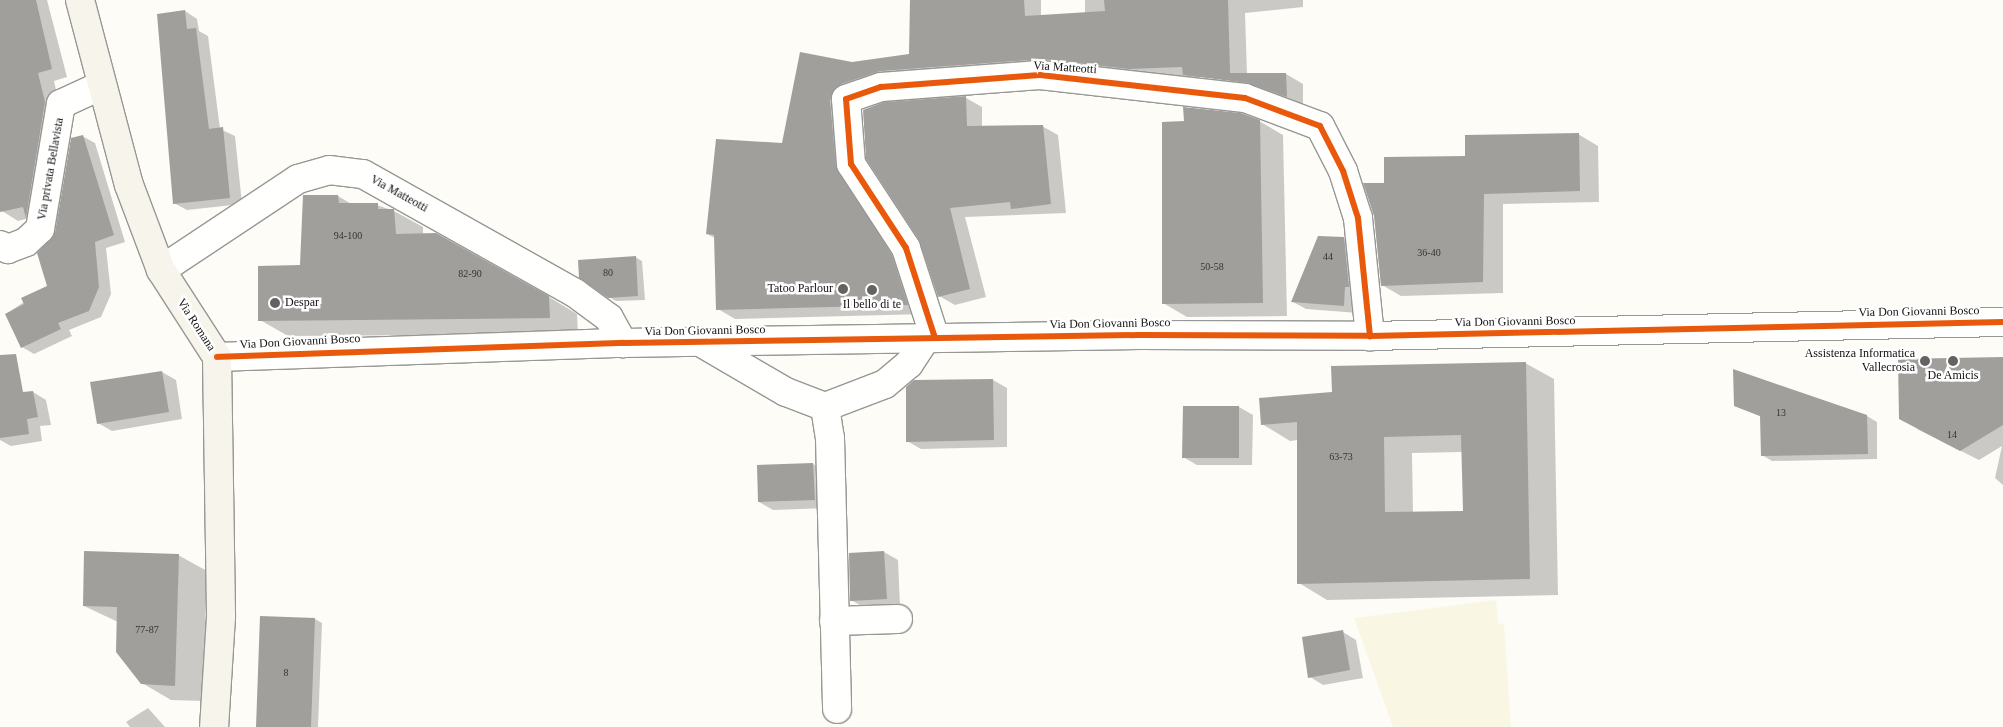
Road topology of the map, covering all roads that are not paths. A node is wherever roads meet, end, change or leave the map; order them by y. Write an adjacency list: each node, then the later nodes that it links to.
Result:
1 (80, 0): 2 (street, Via Romana)
2 (100, 86): 3 (street, Via privata Bellavista); 4 (street, Via Romana)
3 (0, 245)
4 (161, 270): 9 (street, Via Matteotti); 10 (street, Via Romana)
5 (2003, 322): 6 (street, Via Don Giovanni Bosco)
6 (1370, 336): 7 (street, Via Don Giovanni Bosco); 7 (street, Via Matteotti)
7 (931, 338): 8 (street, Via Don Giovanni Bosco); 11 (street)
8 (700, 342): 9 (street, Via Don Giovanni Bosco); 11 (street)
9 (623, 343): 10 (street, Via Don Giovanni Bosco)
10 (217, 357): 15 (street, Via Romana)
11 (825, 407): 13 (street)
12 (898, 619): 13 (street)
13 (834, 621): 14 (street)
14 (836, 709)
15 (214, 727)

